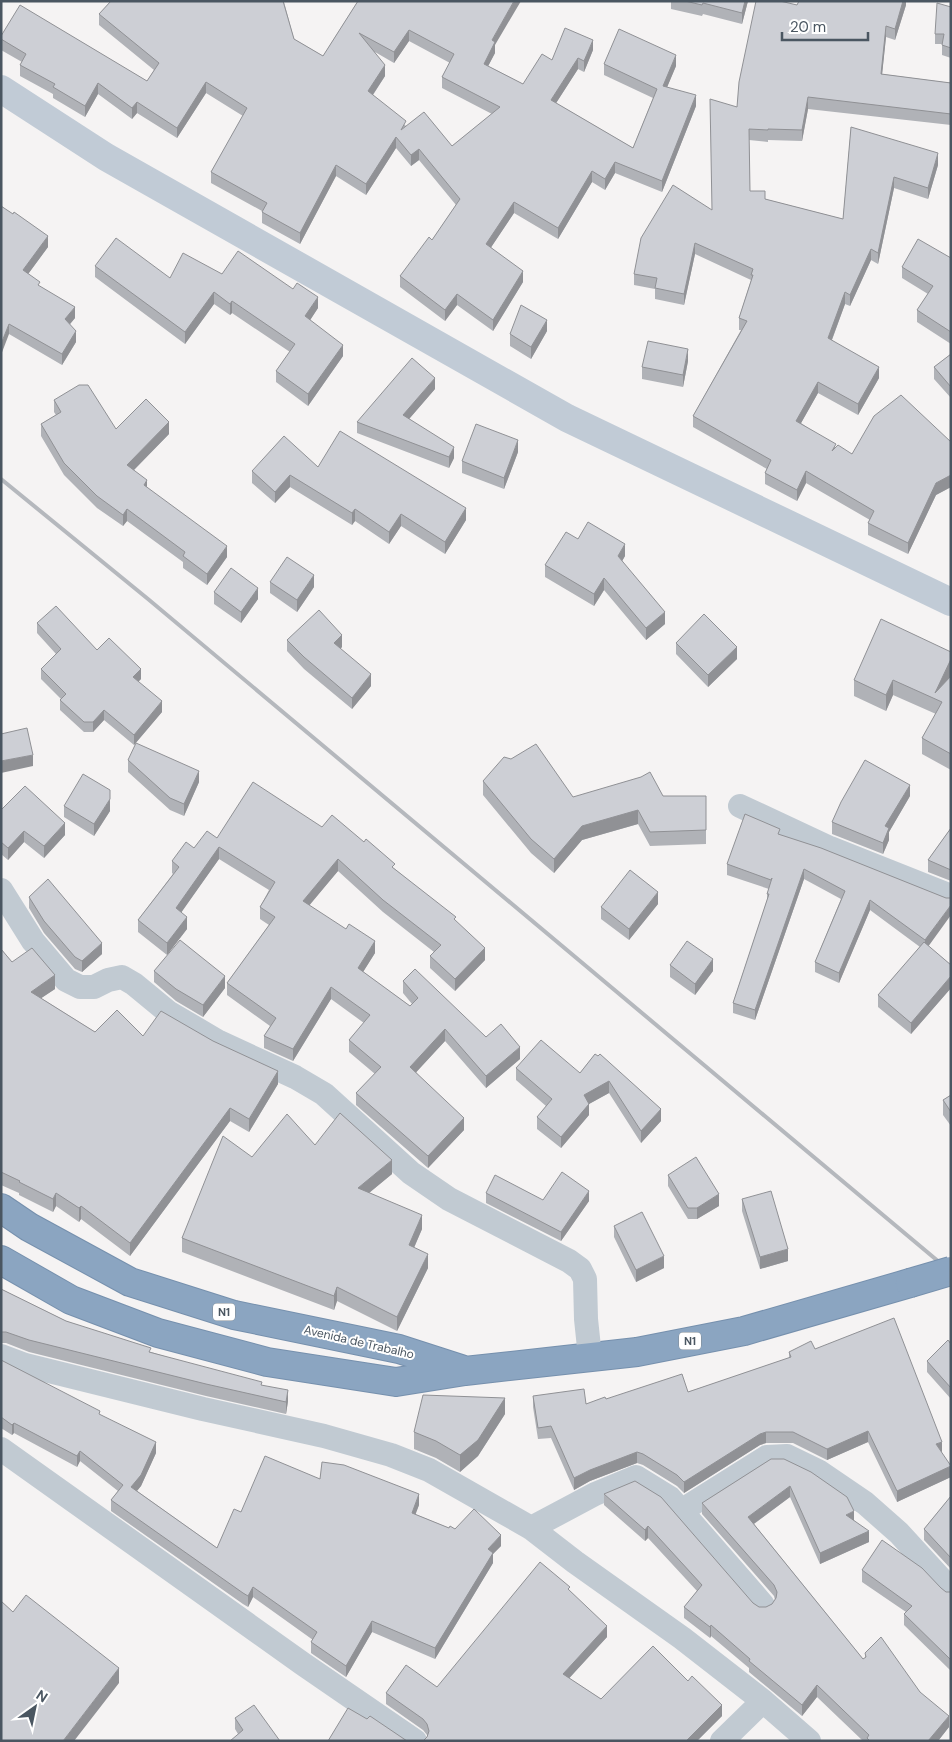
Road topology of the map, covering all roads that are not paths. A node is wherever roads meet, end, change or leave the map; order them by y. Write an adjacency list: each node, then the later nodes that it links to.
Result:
1 (1, 89): 2 (street)
2 (951, 602)
3 (740, 806): 5 (street)
4 (1, 890): 10 (street)
5 (951, 896)
6 (1, 1208): 11 (highway, Avenida de Trabalho / N1)
7 (1, 1260): 11 (highway, Avenida de Trabalho / N1)
8 (951, 1271): 10 (highway, N1, bridge)
9 (1, 1356): 14 (street)
10 (590, 1357): 11 (highway, N1)
11 (464, 1371)
12 (1, 1449): 18 (street)
13 (681, 1510): 14 (street); 15 (street); 16 (street)
14 (531, 1528): 17 (street)
15 (951, 1590)
16 (762, 1605)
17 (763, 1701): 19 (street); 20 (street)
18 (416, 1741)
19 (722, 1741)
20 (809, 1741)

